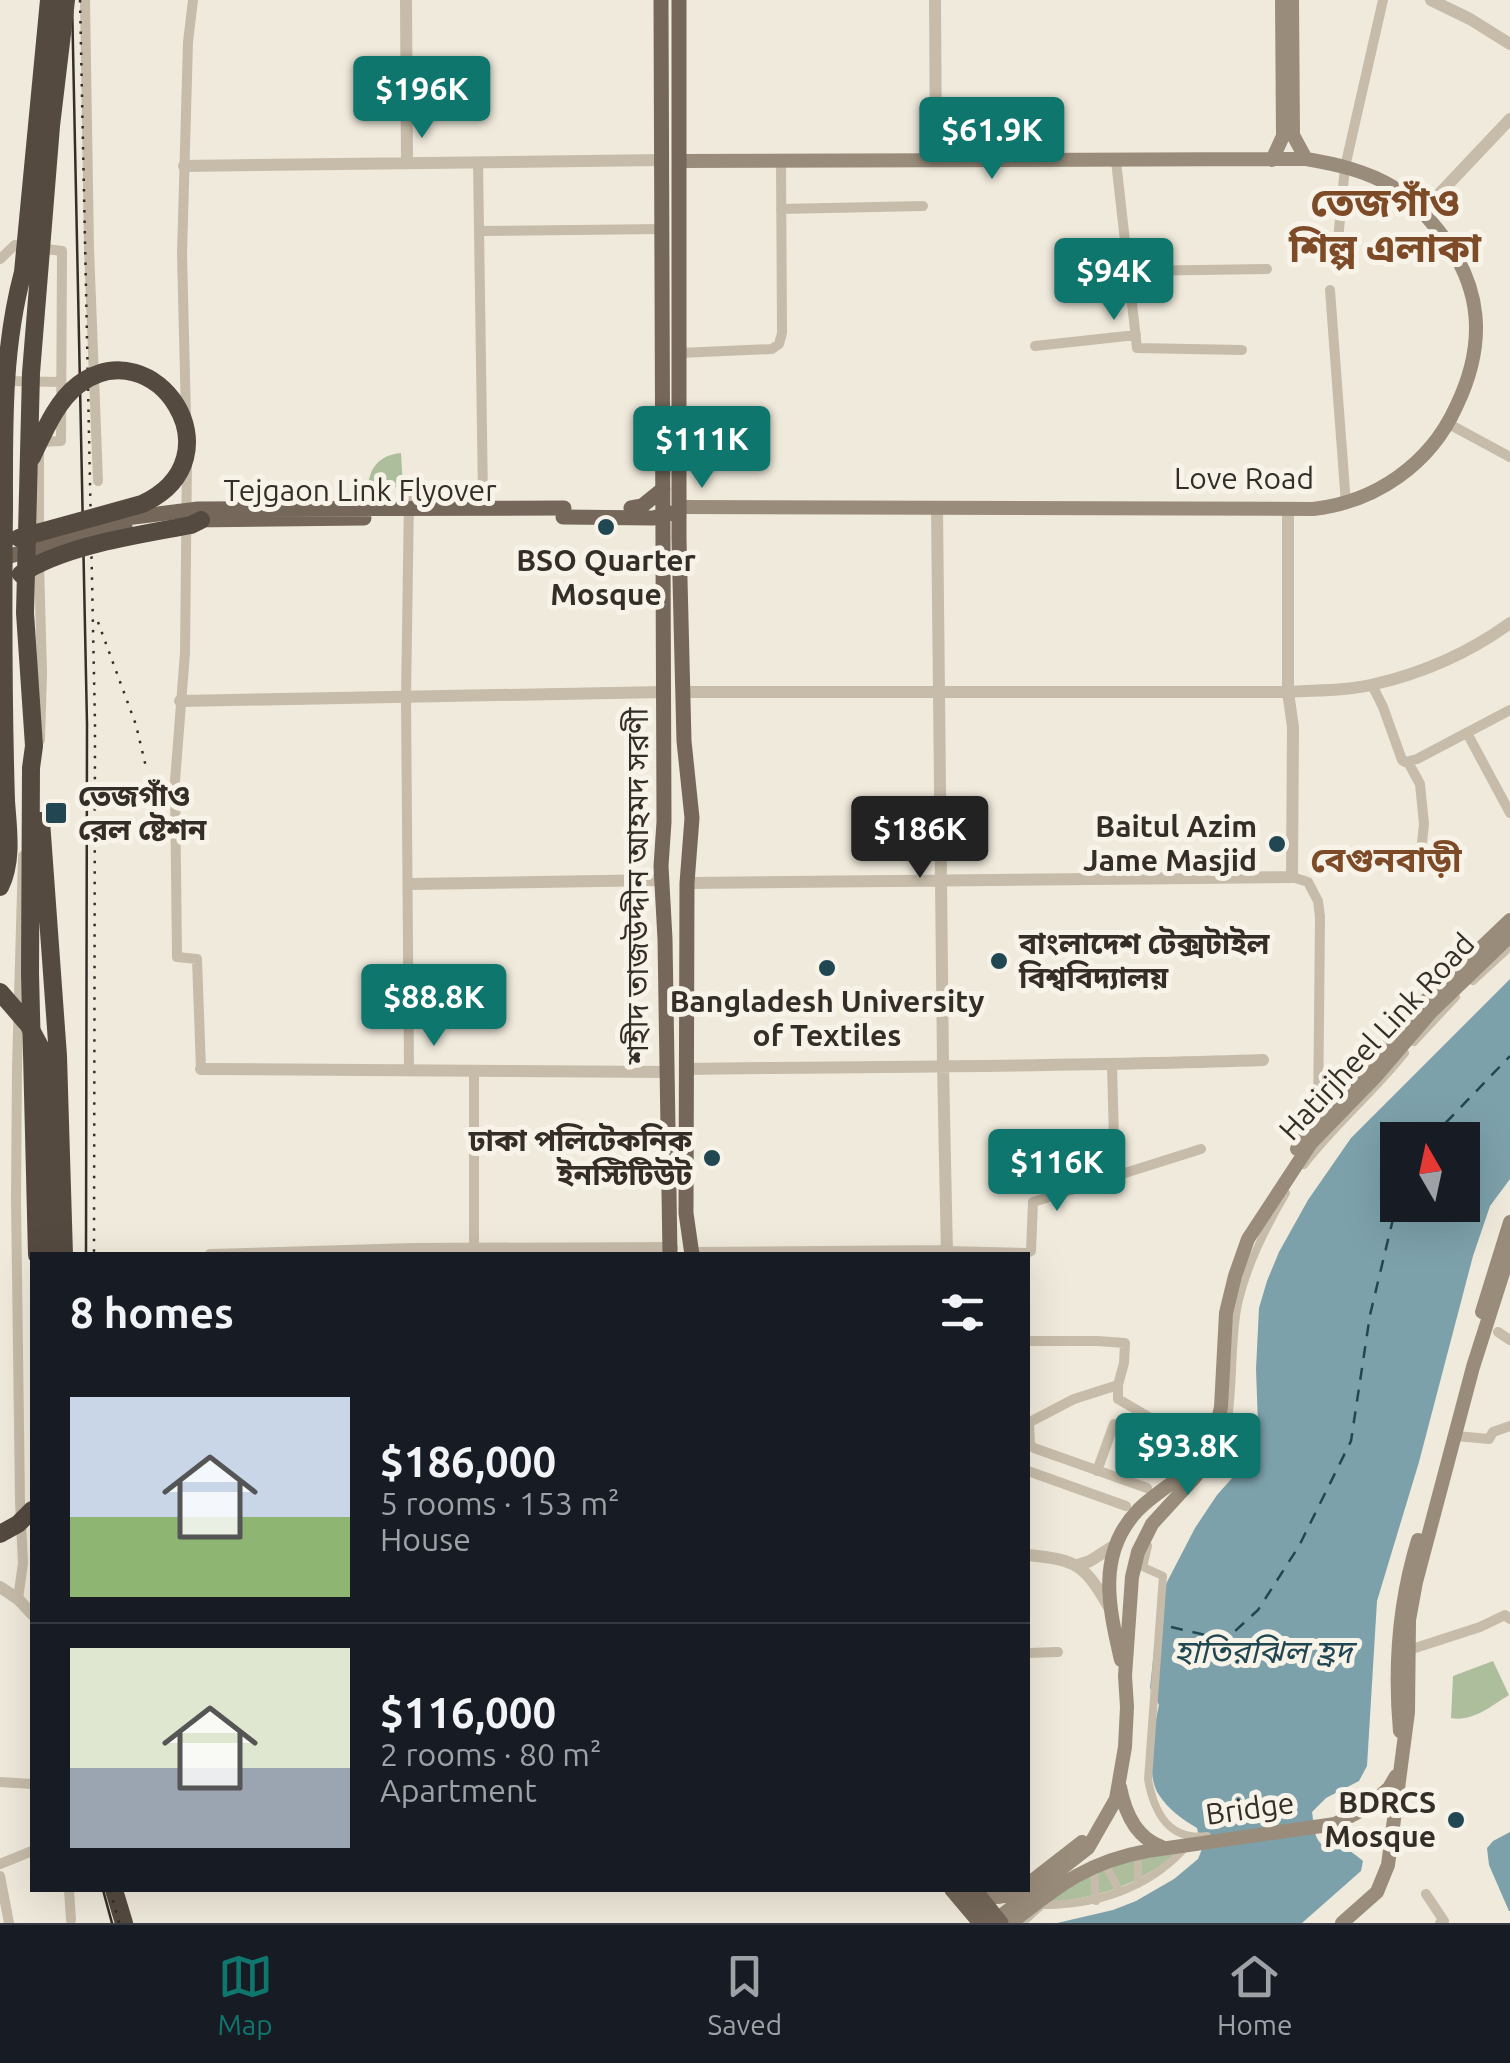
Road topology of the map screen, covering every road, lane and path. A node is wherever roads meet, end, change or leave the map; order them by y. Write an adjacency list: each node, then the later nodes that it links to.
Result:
1 (49, 0): 87 (highway, bridge)
2 (66, 0): 76 (highway, bridge)
3 (85, 0): 46 (street)
4 (406, 0): 23 (street)
5 (661, 0): 16 (main road, শহীদ তাজউদ্দীন আহমদ সরণী)
6 (679, 0): 17 (main road)
7 (935, 0): 18 (street)
8 (1282, 0): 15 (main road)
9 (1292, 0): 15 (main road)
10 (1382, 0): 26 (street)
11 (1431, 0): 13 (street)
12 (193, 2): 25 (street)
13 (1510, 44)
14 (1510, 119): 29 (street)
15 (1288, 135): 19 (main road); 20 (main road)
16 (660, 160): 24 (street); 30 (main road, শহীদ তাজউদ্দীন আহমদ সরণী)
17 (679, 160): 21 (main road, Love Road); 40 (main road)
18 (936, 160): 21 (main road, Love Road); 22 (main road, Love Road)
19 (1272, 160): 20 (main road, Love Road); 22 (main road, Love Road)
20 (1306, 160): 26 (main road, Love Road)
21 (781, 161): 28 (street)
22 (1116, 161): 35 (street)
23 (407, 162): 24 (street); 25 (street)
24 (478, 162): 31 (street)
25 (184, 166): 72 (street)
26 (1345, 166): 29 (main road, Love Road); 32 (street)
27 (922, 206): 28 (street)
28 (782, 209): 40 (street)
29 (1423, 211): 44 (main road, Love Road)
30 (662, 229): 31 (street); 41 (main road, শহীদ তাজউদ্দীন আহমদ সরণী)
31 (480, 231): 48 (street)
32 (1337, 250)
33 (0, 259): 43 (street)
34 (1267, 269): 35 (street)
35 (1128, 271): 37 (street)
36 (1330, 290): 50 (street)
37 (1136, 334): 38 (street); 39 (street)
38 (1035, 346)
39 (1242, 350)
40 (680, 353): 41 (main road)
41 (672, 378): 47 (main road, শহীদ তাজউদ্দীন আহমদ সরণী); 54 (main road)
42 (0, 381): 43 (street)
43 (60, 382): 60 (street)
44 (1449, 424): 45 (street); 50 (main road, Love Road)
45 (1510, 457)
46 (98, 481)
47 (663, 488): 54 (main road, শহীদ তাজউদ্দীন আহমদ সরণী); 56 (main road)
48 (483, 497)
49 (409, 498): 71 (street)
50 (1346, 504): 53 (main road, Love Road)
51 (775, 507): 52 (main road, Love Road); 54 (main road, Love Road); 59 (main road)
52 (938, 508): 53 (main road, Love Road); 69 (street)
53 (1288, 508): 70 (street)
54 (668, 510): 56 (main road, Tejgaon Link Flyover); 59 (main road, শহীদ তাজউদ্দীন আহমদ সরণী); 63 (main road, শহীদ তাজউদ্দীন আহমদ সরণী)
55 (564, 513): 56 (main road, Tejgaon Link Flyover); 57 (main road, Tejgaon Link Flyover, bridge); 61 (main road, Tejgaon Link Flyover, bridge)
56 (631, 513): 63 (main road)
57 (201, 520): 61 (main road, Tejgaon Link Flyover, bridge); 62 (highway, bridge)
58 (0, 523): 61 (highway, bridge)
59 (679, 539): 68 (main road, শহীদ তাজউদ্দীন আহমদ সরণী)
60 (38, 542): 61 (street); 65 (street)
61 (0, 552)
62 (0, 590)
63 (664, 600): 67 (main road, শহীদ তাজউদ্দীন আহমদ সরণী)
64 (1510, 623): 66 (street)
65 (42, 673): 73 (street); 103 (street)
66 (1372, 685): 70 (street); 77 (street)
67 (664, 692): 71 (street); 79 (main road, শহীদ তাজউদ্দীন আহমদ সরণী)
68 (683, 692): 69 (street); 80 (main road, শহীদ তাজউদ্দীন আহমদ সরণী)
69 (939, 692): 70 (street); 84 (street)
70 (1288, 692): 83 (street)
71 (406, 698): 72 (street); 86 (street)
72 (180, 701): 95 (street)
73 (0, 703)
74 (1510, 710): 75 (street)
75 (1468, 733): 77 (street); 78 (street)
76 (34, 746): 108 (highway, bridge); 110 (highway, bridge)
77 (1408, 762): 81 (street)
78 (1510, 812)
79 (664, 822): 80 (main road); 82 (main road, শহীদ তাজউদ্দীন আহমদ সরণী)
80 (690, 843): 85 (main road, শহীদ তাজউদ্দীন আহমদ সরণী)
81 (1421, 852)
82 (662, 873): 85 (main road); 86 (street); 99 (main road, শহীদ তাজউদ্দীন আহমদ সরণী)
83 (1292, 878): 84 (street); 100 (street)
84 (941, 880): 85 (street); 93 (street)
85 (687, 883): 96 (main road, শহীদ তাজউদ্দীন আহমদ সরণী)
86 (409, 884): 97 (street)
87 (0, 887)
88 (1510, 920): 100 (main road, Hatirjheel Link Road)
89 (1510, 936): 122 (main road, Hatirjheel Link Road)
90 (1510, 947): 117 (street)
91 (0, 992): 109 (highway, bridge)
92 (1262, 1060): 94 (street)
93 (943, 1064): 94 (street); 96 (street); 115 (street)
94 (1112, 1066): 102 (street)
95 (201, 1069): 97 (street)
96 (687, 1069): 114 (main road, শহীদ তাজউদ্দীন আহমদ সরণী)
97 (409, 1070): 98 (street)
98 (474, 1070): 99 (street); 106 (street)
99 (667, 1072): 113 (main road, শহীদ তাজউদ্দীন আহমদ সরণী)
100 (1318, 1121): 122 (main road, Hatirjheel Link Road)
101 (1201, 1149): 102 (street)
102 (1115, 1176): 116 (street)
103 (16, 1199): 104 (street); 139 (street)
104 (0, 1202)
105 (1510, 1222): 147 (main road)
106 (474, 1249): 111 (street); 112 (street)
107 (1510, 1250): 127 (main road)
108 (37, 1252)
109 (52, 1252)
110 (64, 1252)
111 (412, 1252)
112 (622, 1252)
113 (672, 1252)
114 (692, 1252)
115 (947, 1252)
116 (1029, 1252)
117 (1510, 1263)
118 (1498, 1332): 119 (street)
119 (1510, 1340)
120 (1030, 1341): 121 (street)
121 (1118, 1385): 123 (street); 126 (street)
122 (1216, 1418): 135 (main road, Hatirjheel Link Road); 146 (main road, Hatirjheel Link Road)
123 (1030, 1422)
124 (1114, 1424): 129 (street)
125 (1510, 1426): 127 (street)
126 (1203, 1434)
127 (1456, 1436): 143 (main road)
128 (1030, 1450): 129 (street)
129 (1096, 1471): 131 (street)
130 (1030, 1472): 132 (street)
131 (1147, 1488)
132 (1126, 1506)
133 (30, 1512): 134 (highway, bridge)
134 (0, 1534)
135 (1115, 1545): 137 (street); 140 (main road, Hatirjheel Link Road)
136 (1030, 1555): 137 (street)
137 (1078, 1565): 140 (street)
138 (0, 1587): 139 (street)
139 (18, 1599): 141 (street)
140 (1110, 1608): 146 (main road, Hatirjheel Link Road)
141 (30, 1612)
142 (1510, 1619): 143 (street)
143 (1409, 1650): 147 (main road)
144 (1058, 1652): 145 (street)
145 (1030, 1653)
146 (1125, 1676): 150 (main road, Hatirjheel Link Road)
147 (1401, 1759): 152 (main road, Bridge); 179 (main road)
148 (0, 1782): 149 (street)
149 (30, 1784)
150 (1120, 1786): 151 (main road, Hatirjheel Link Road); 152 (main road, Hatirjheel Link Road)
151 (1104, 1823): 159 (main road); 175 (main road, Hatirjheel Link Road)
152 (1165, 1848): 175 (main road)
153 (30, 1852): 155 (street)
154 (1138, 1857): 156 (street); 160 (street); 160 (street)
155 (0, 1864)
156 (1106, 1866): 157 (street); 168 (street)
157 (1094, 1870): 161 (street); 170 (street)
158 (0, 1876): 176 (street)
159 (1030, 1882)
160 (1138, 1884): 168 (street)
161 (1062, 1890): 171 (street); 172 (street)
162 (69, 1892): 174 (street)
163 (115, 1892): 177 (highway)
164 (950, 1892): 173 (main road)
165 (974, 1892): 175 (main road, bridge)
166 (975, 1892): 167 (main road)
167 (1014, 1892)
168 (1120, 1892): 170 (street)
169 (1426, 1894): 180 (street)
170 (1096, 1900): 172 (street)
171 (1042, 1905): 172 (street); 178 (street)
172 (1071, 1905)
173 (970, 1921)
174 (71, 1922)
175 (999, 1922)
176 (9, 1923)
177 (124, 1923)
178 (1022, 1923)
179 (1342, 1923)
180 (1440, 1923)

